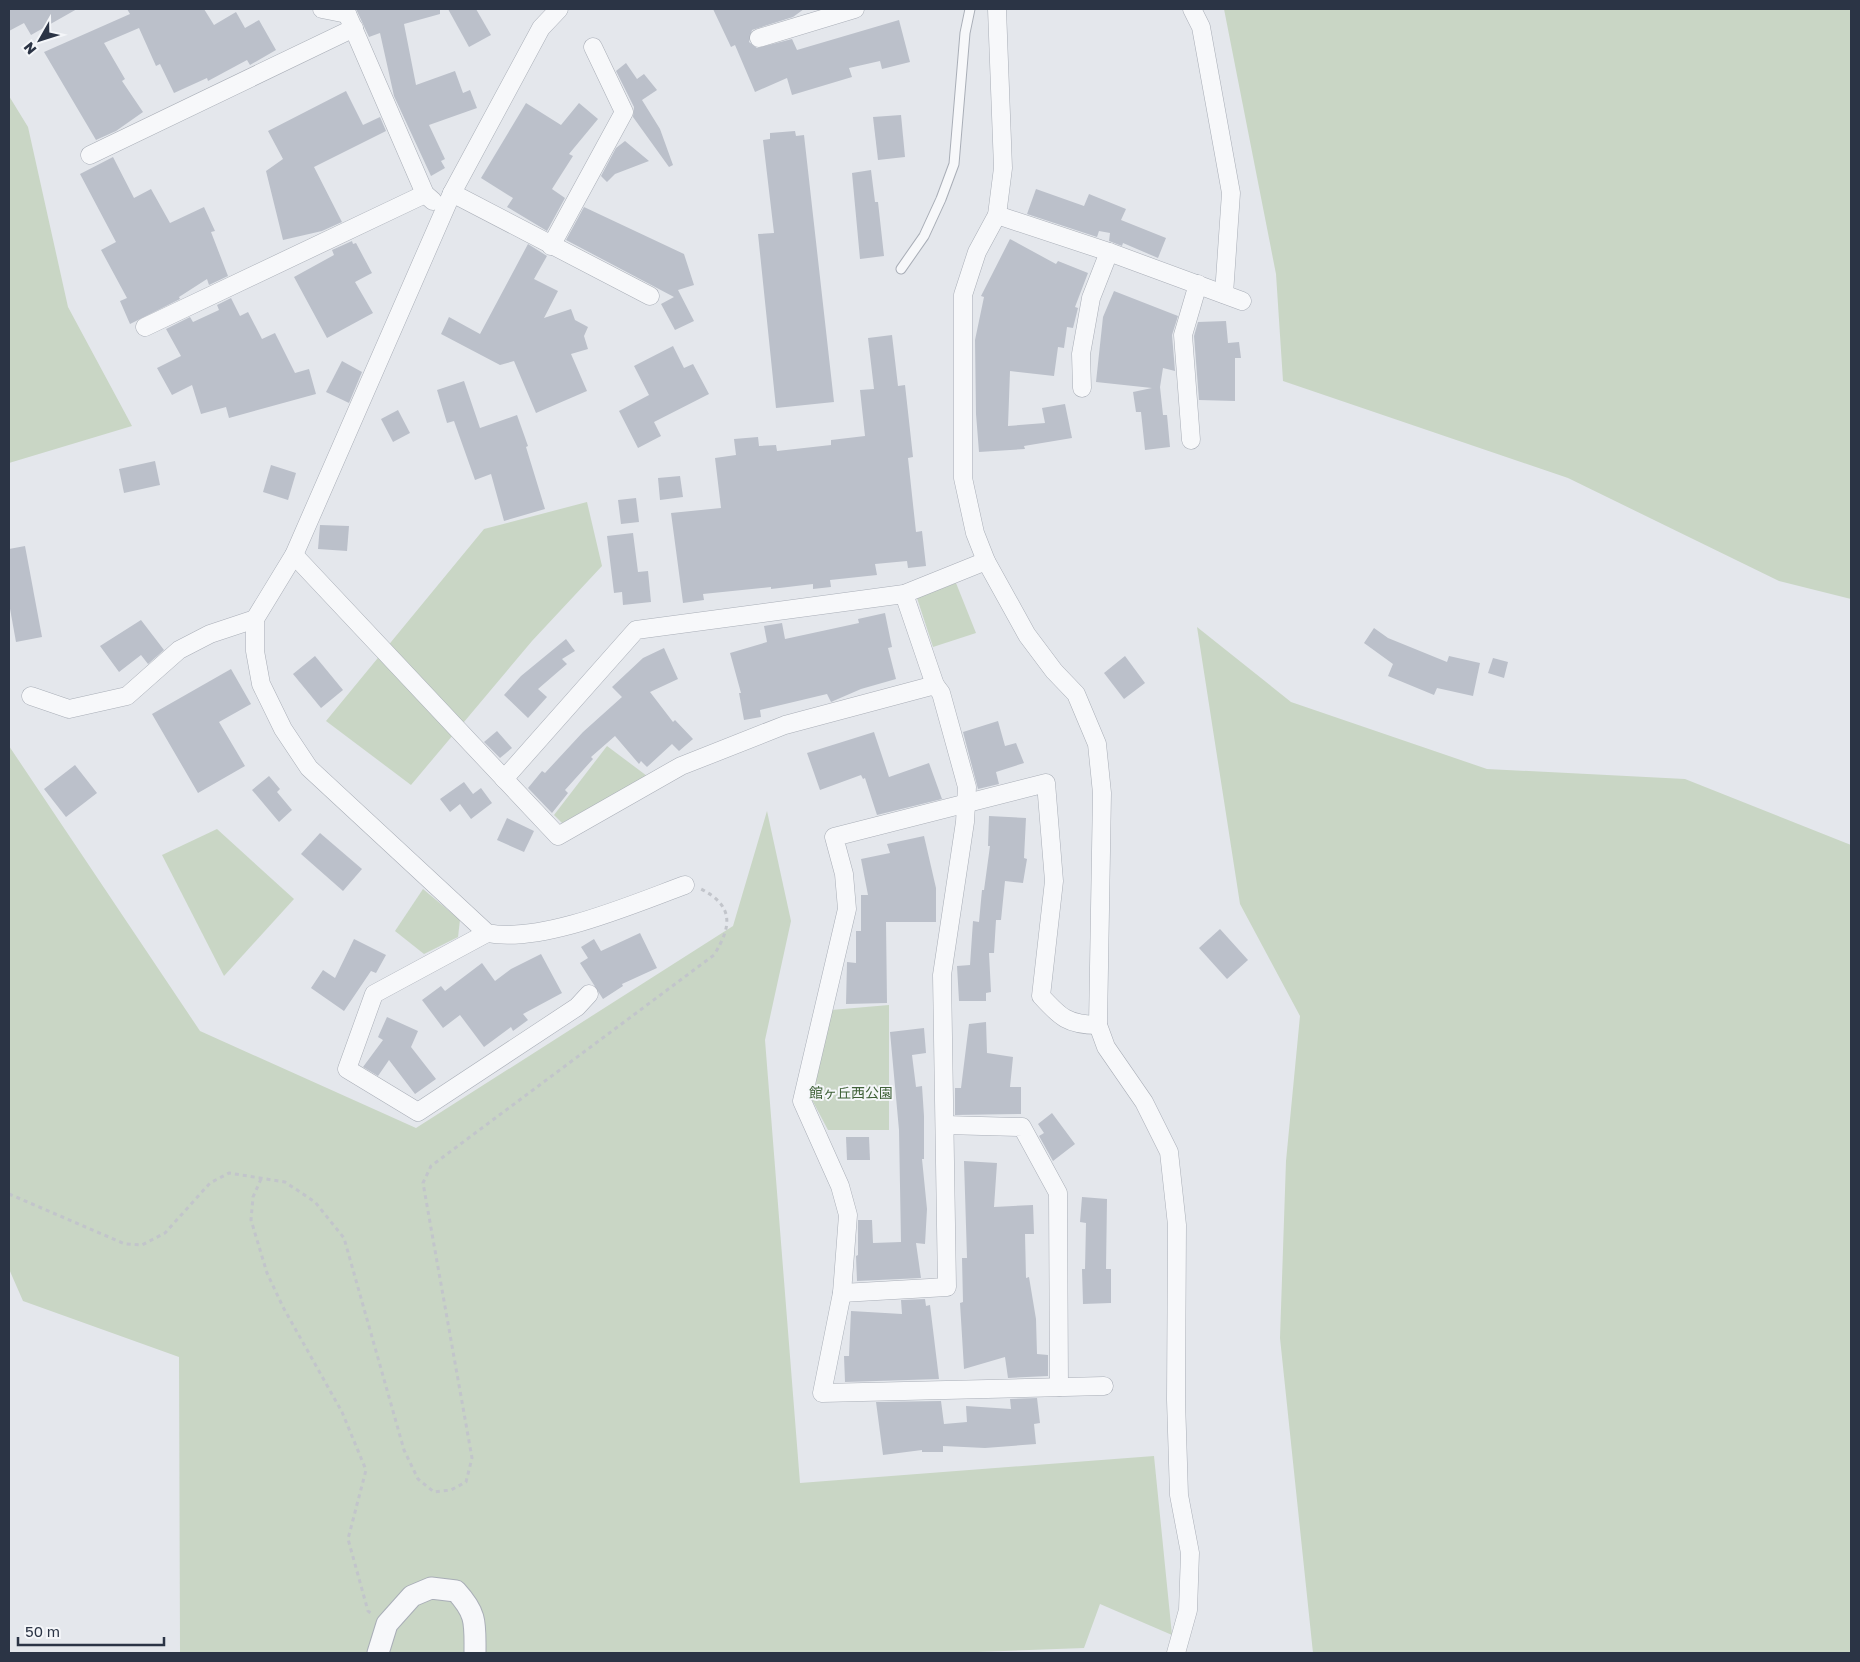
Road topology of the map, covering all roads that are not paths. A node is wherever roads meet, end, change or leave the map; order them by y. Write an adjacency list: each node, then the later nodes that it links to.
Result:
1 (322, 9): 7 (street)
2 (559, 9): 11 (street)
3 (855, 9): 8 (street)
4 (970, 9): 17 (lane)
5 (997, 9): 14 (street)
6 (1192, 9): 19 (street)
7 (348, 17): 10 (street); 12 (street)
8 (759, 38)
9 (592, 47): 15 (street)
10 (90, 155)
11 (452, 193): 13 (street); 15 (street)
12 (425, 194): 13 (street); 22 (street)
13 (445, 210): 25 (street)
14 (997, 215): 16 (street); 26 (street)
15 (551, 246): 20 (street)
16 (1109, 252): 18 (street); 23 (street)
17 (901, 269)
18 (1198, 284): 19 (street); 24 (street)
19 (1224, 294): 21 (street)
20 (650, 296)
21 (1242, 301)
22 (145, 327)
23 (1082, 388)
24 (1190, 440)
25 (294, 555): 28 (street); 31 (street)
26 (986, 561): 27 (street); 36 (street)
27 (904, 594): 29 (street); 31 (street)
28 (255, 619): 30 (street); 34 (street)
29 (935, 685): 31 (street); 32 (street)
30 (31, 696)
31 (504, 779)
32 (966, 803): 36 (street); 37 (street); 38 (street)
33 (685, 885): 34 (street)
34 (487, 933): 35 (street)
35 (588, 994)
36 (1098, 1024): 43 (street)
37 (944, 1125): 38 (street); 40 (street)
38 (842, 1293): 40 (street)
39 (1104, 1386): 40 (street)
40 (1059, 1387)
41 (378, 1653): 42 (street)
42 (475, 1653)
43 (1176, 1653)

